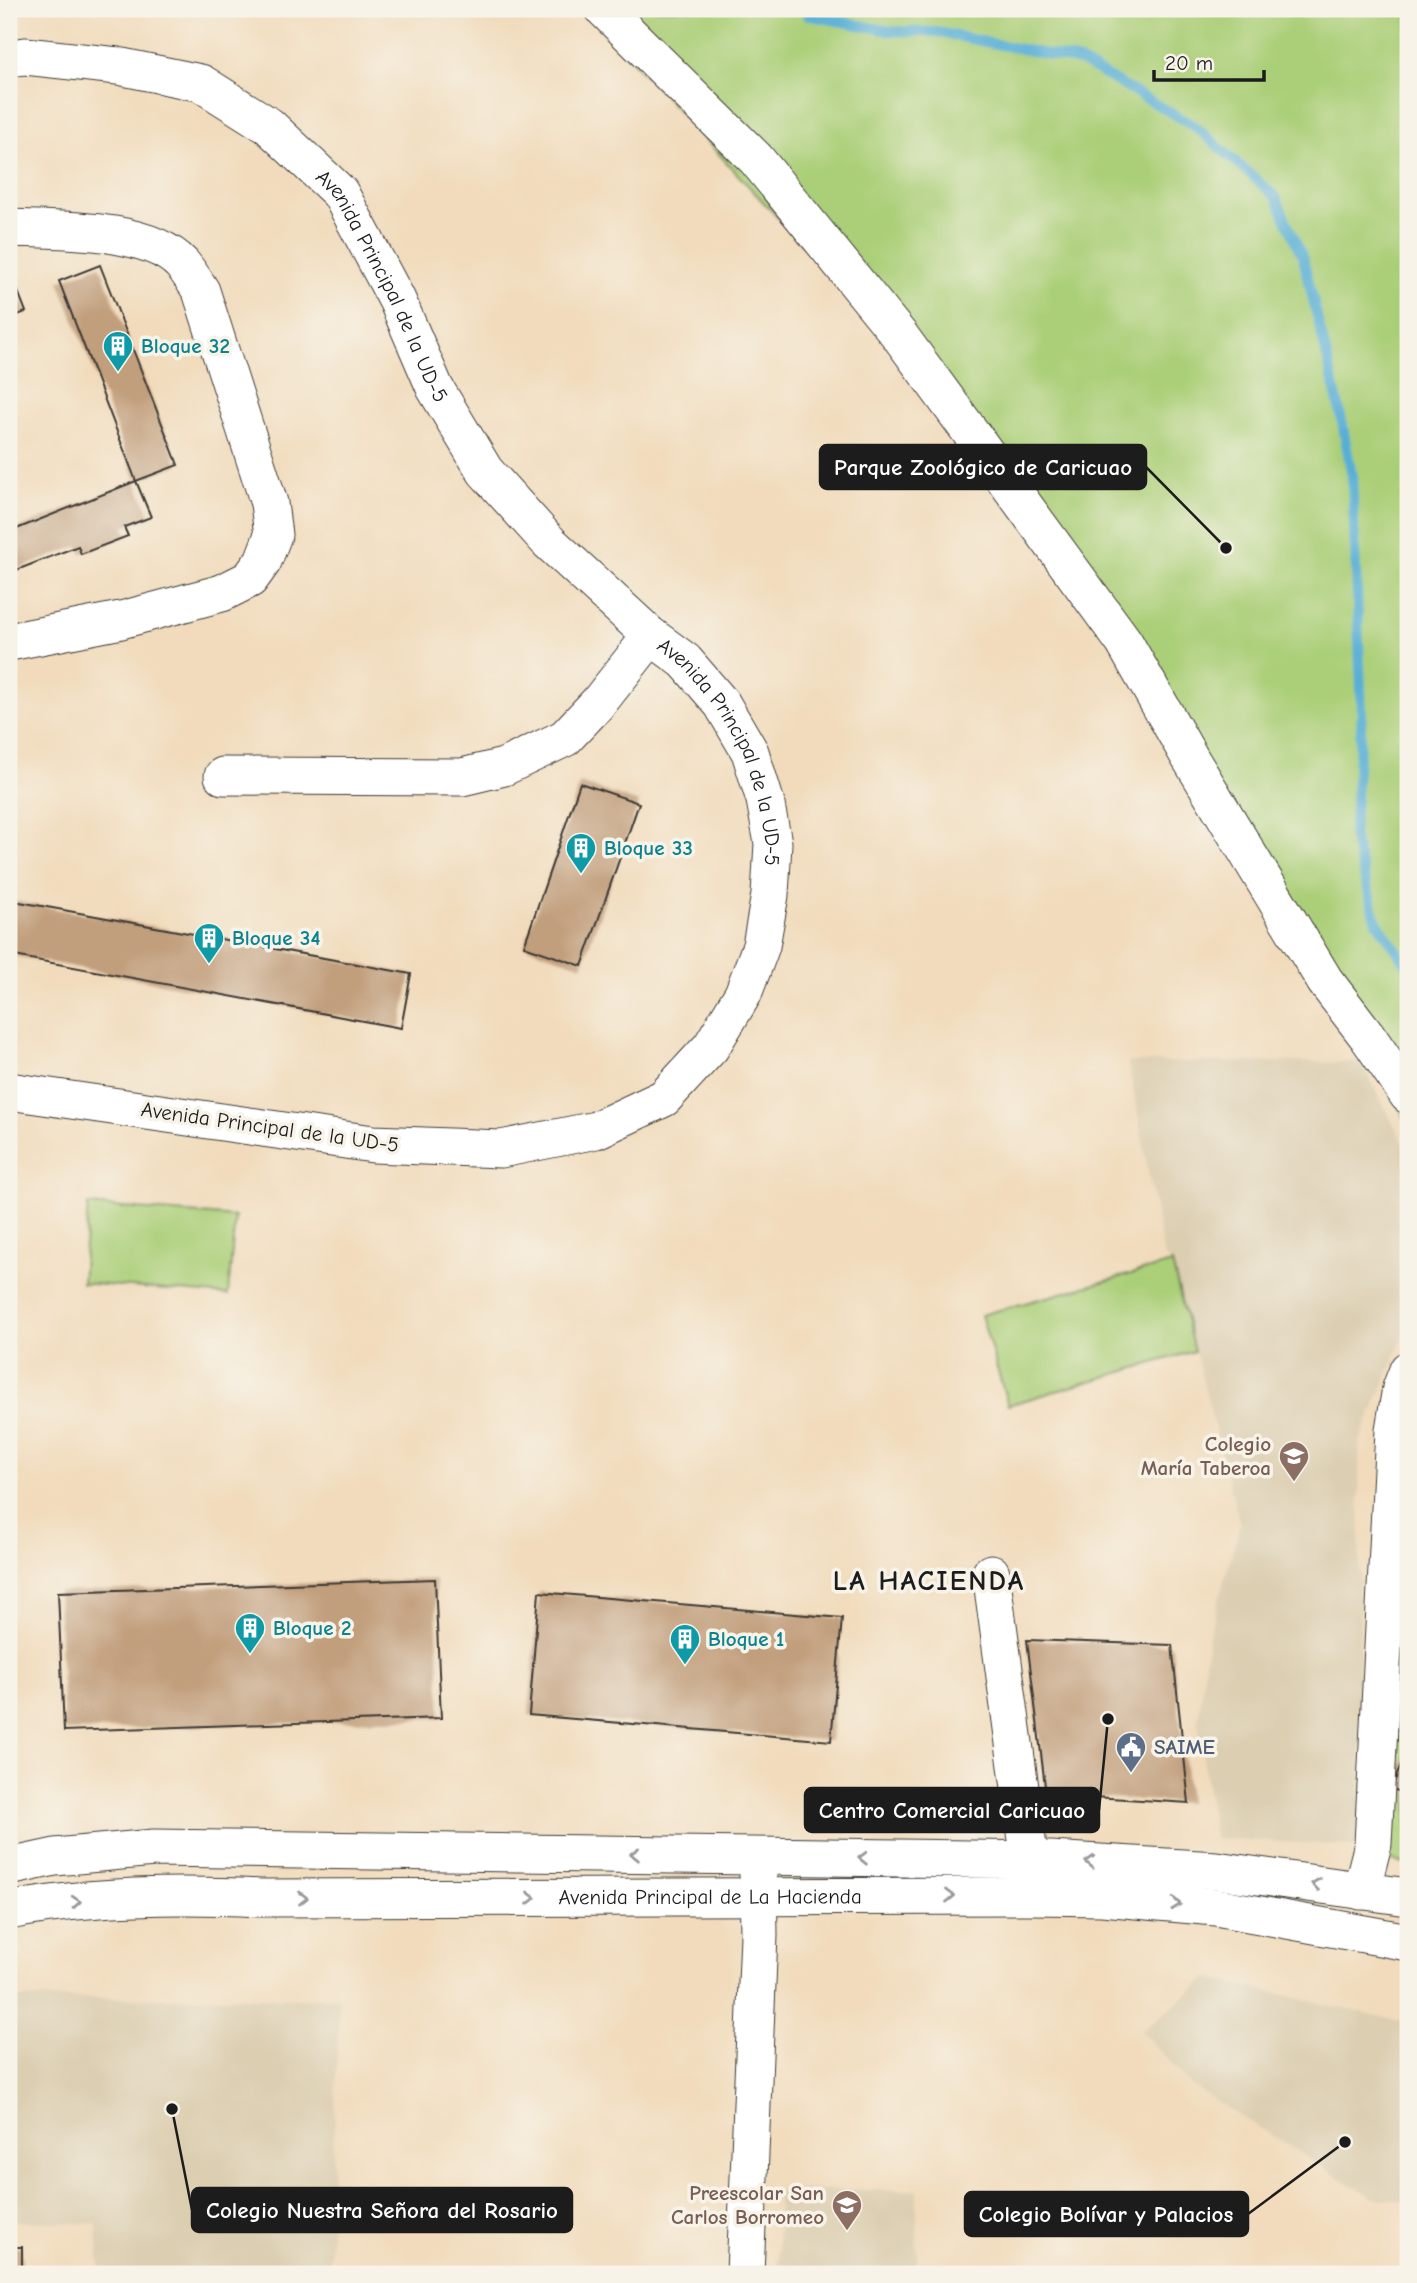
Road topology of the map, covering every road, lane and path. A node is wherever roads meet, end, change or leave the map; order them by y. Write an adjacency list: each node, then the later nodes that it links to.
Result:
1 (604, 9): 10 (street)
2 (9, 58): 5 (street, Avenida Principal de la UD-5)
3 (9, 228): 6 (street)
4 (1408, 624): 7 (path)
5 (651, 636): 8 (street); 9 (street, Avenida Principal de la UD-5)
6 (9, 642)
7 (1408, 701)
8 (223, 776)
9 (9, 1091)
10 (1408, 1095)
11 (1408, 1370): 16 (street)
12 (991, 1573): 14 (street)
13 (758, 1856): 14 (street, Avenida Principal de La Hacienda, one-way to 13); 15 (street, Avenida Principal de La Hacienda, one-way to 15); 18 (street)
14 (1028, 1860): 16 (street, Avenida Principal de La Hacienda, one-way to 14); 17 (street)
15 (9, 1867)
16 (1361, 1891): 19 (street, Avenida Principal de La Hacienda)
17 (1034, 1896): 18 (street, Avenida Principal de La Hacienda, one-way to 17); 21 (street, Avenida Principal de La Hacienda, one-way to 21)
18 (759, 1897): 20 (street, Avenida Principal de La Hacienda, one-way to 18); 22 (street)
19 (1408, 1898)
20 (9, 1911)
21 (1408, 1942)
22 (746, 2274)

